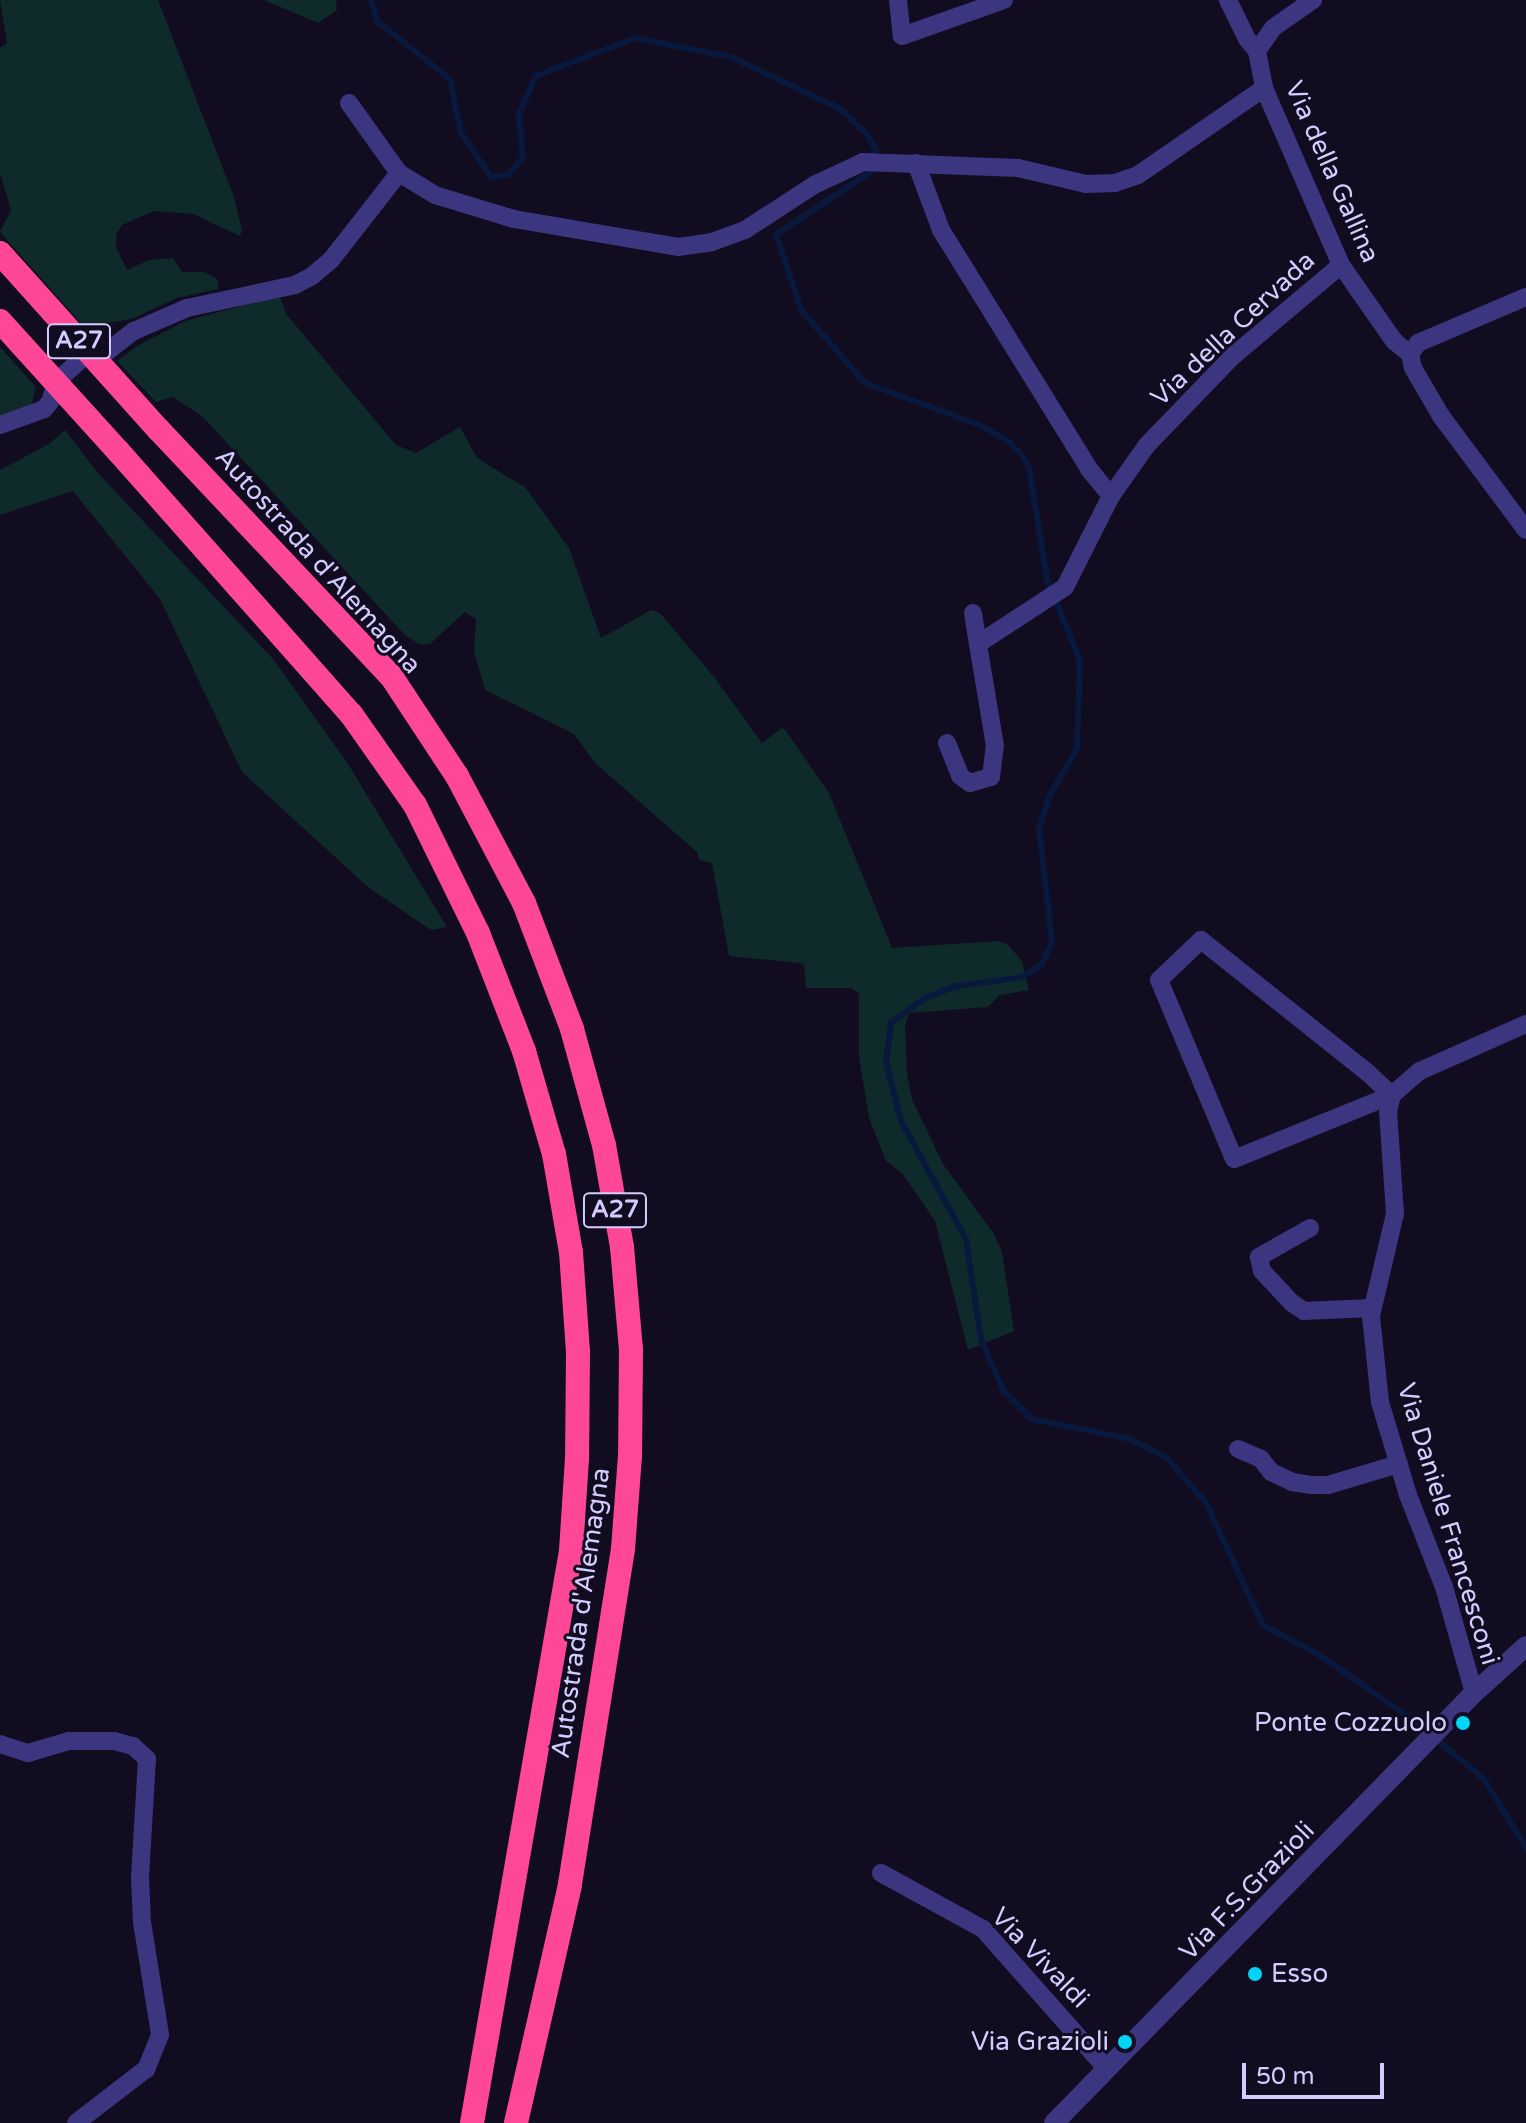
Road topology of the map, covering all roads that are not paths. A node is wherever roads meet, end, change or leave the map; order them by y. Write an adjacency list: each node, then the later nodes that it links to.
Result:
1 (898, 0): 2 (street)
2 (1004, 0)
3 (1228, 0): 5 (street, Via della Gallina)
4 (1313, 0): 5 (street)
5 (1257, 51): 6 (street, Via della Gallina)
6 (1264, 88): 8 (street); 11 (street, Via della Gallina)
7 (349, 103): 9 (street)
8 (916, 163): 9 (street); 16 (street)
9 (399, 173): 15 (street)
10 (0, 253): 34 (highway, Autostrada d'Alemagna / A27, bridge)
11 (1341, 265): 14 (street, Via della Gallina); 16 (street, Via della Cervada)
12 (1526, 297): 14 (street)
13 (0, 321): 33 (highway, Autostrada d'Alemagna / A27, bridge)
14 (1410, 354): 17 (street, Via della Gallina)
15 (0, 425)
16 (1111, 496): 19 (street, Via della Cervada)
17 (1526, 530)
18 (973, 613): 19 (street)
19 (978, 644): 20 (street)
20 (947, 743)
21 (1526, 1024): 22 (street)
22 (1392, 1095): 22 (street); 24 (street, Via Daniele Francesconi)
23 (1310, 1228): 24 (street)
24 (1371, 1308): 26 (street, Via Daniele Francesconi)
25 (1238, 1449): 26 (street)
26 (1399, 1464): 28 (street, Via Daniele Francesconi)
27 (1526, 1646): 28 (street, Via F.S.Grazioli)
28 (1474, 1693): 31 (street, Via F.S.Grazioli)
29 (0, 1744): 32 (street)
30 (881, 1873): 31 (street, Via Vivaldi)
31 (1107, 2069): 35 (street, Via F.S.Grazioli)
32 (76, 2123)
33 (472, 2123)
34 (516, 2123)
35 (1054, 2123)

